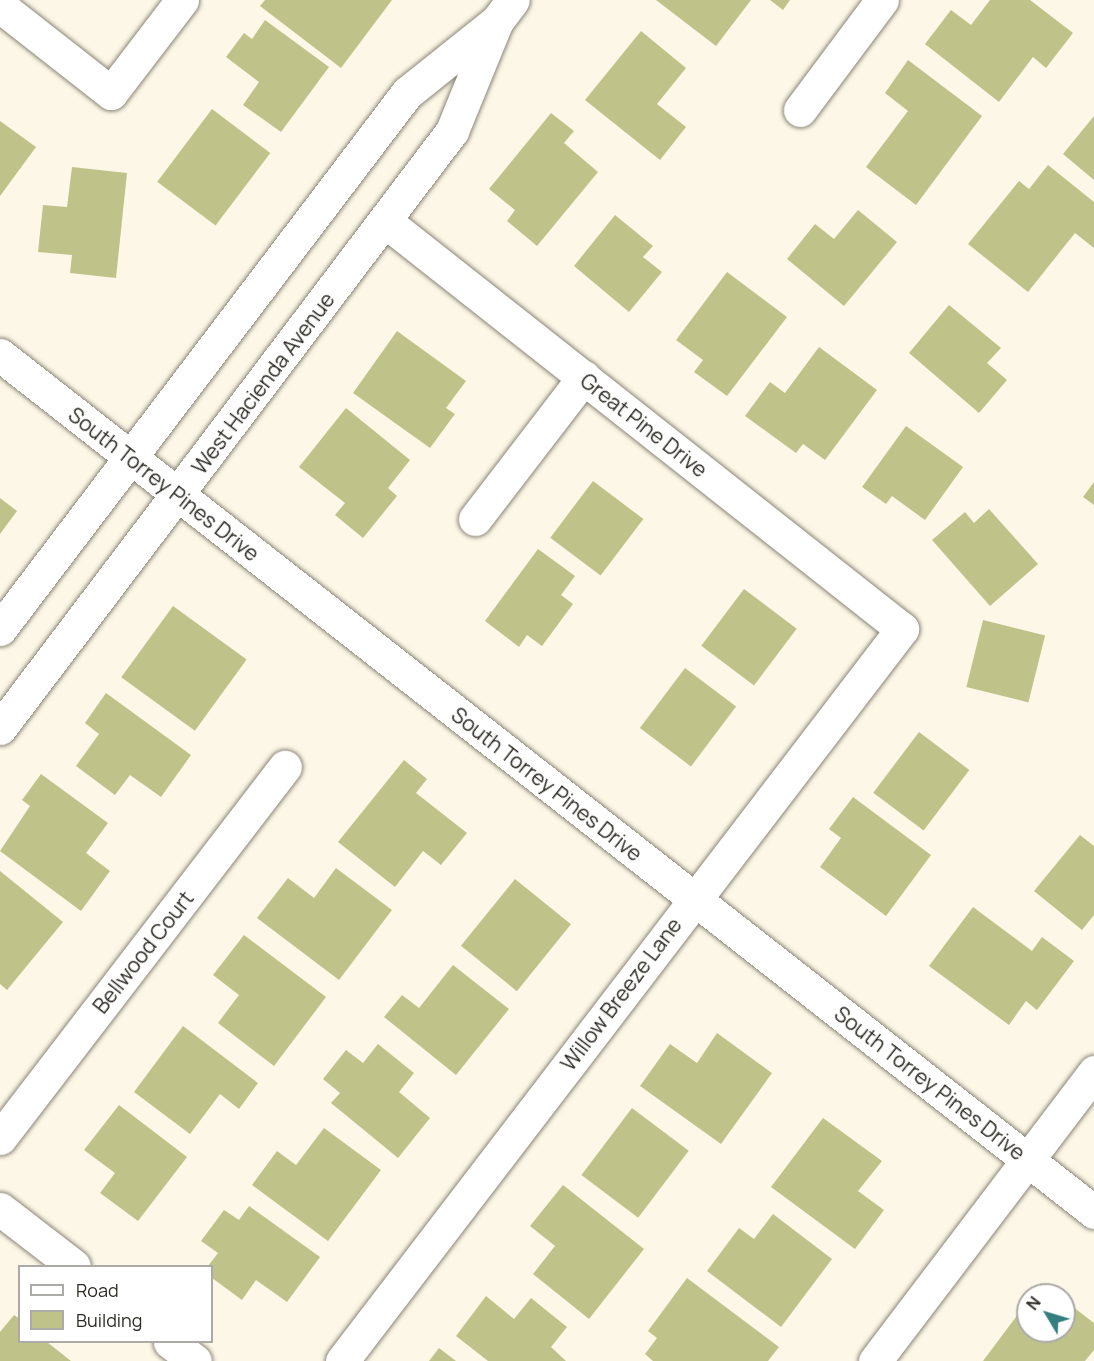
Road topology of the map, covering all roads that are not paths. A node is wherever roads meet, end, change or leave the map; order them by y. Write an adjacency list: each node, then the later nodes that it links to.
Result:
1 (182, 0): 3 (street)
2 (882, 0): 5 (street)
3 (0, 6)
4 (505, 11): 6 (street, West Hacienda Avenue); 9 (street, West Hacienda Avenue)
5 (800, 110)
6 (385, 221): 8 (street, Great Pine Drive); 10 (street, West Hacienda Avenue)
7 (0, 355): 9 (street, South Torrey Pines Drive)
8 (584, 377): 11 (street); 12 (street, Great Pine Drive)
9 (131, 458): 10 (street, South Torrey Pines Drive); 13 (street, West Hacienda Avenue)
10 (178, 495): 14 (street, West Hacienda Avenue); 16 (street, South Torrey Pines Drive)
11 (475, 519)
12 (902, 628): 16 (street, Willow Breeze Lane)
13 (0, 629)
14 (0, 728)
15 (285, 767): 18 (street, Bellwood Court)
16 (694, 899): 19 (street, South Torrey Pines Drive); 25 (street, Willow Breeze Lane)
17 (1094, 1072): 19 (street)
18 (0, 1138)
19 (1028, 1160): 21 (street, South Torrey Pines Drive); 26 (street)
20 (0, 1209): 22 (street)
21 (1094, 1212)
22 (73, 1265)
23 (172, 1343): 24 (street)
24 (195, 1361)
25 (342, 1361)
26 (875, 1361)

